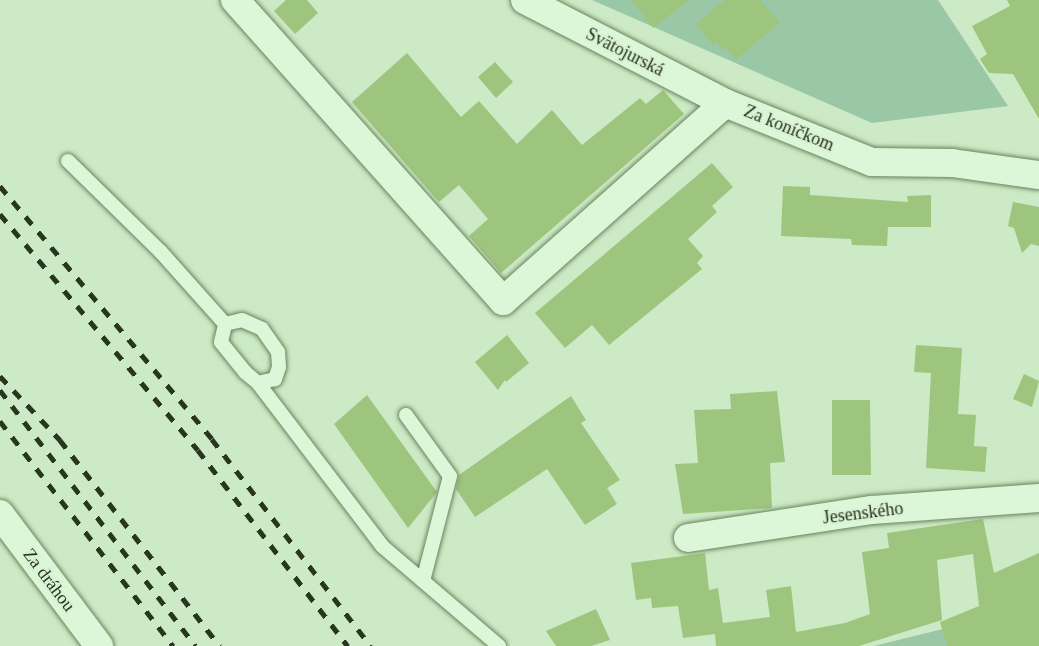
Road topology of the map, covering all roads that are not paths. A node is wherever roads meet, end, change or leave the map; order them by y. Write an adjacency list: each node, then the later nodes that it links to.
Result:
1 (235, 0): 3 (street, Za koníčkom)
2 (525, 0): 3 (street, Svätojurská)
3 (725, 103): 5 (street, Za koníčkom)
4 (68, 161): 6 (lane)
5 (1039, 175)
6 (225, 324): 7 (lane); 7 (lane)
7 (258, 383): 12 (lane)
8 (406, 415): 12 (lane)
9 (1039, 498): 11 (street, Jesenského)
10 (0, 514): 13 (street, Za dráhou)
11 (688, 538)
12 (423, 581): 14 (lane)
13 (99, 646)
14 (499, 646)

